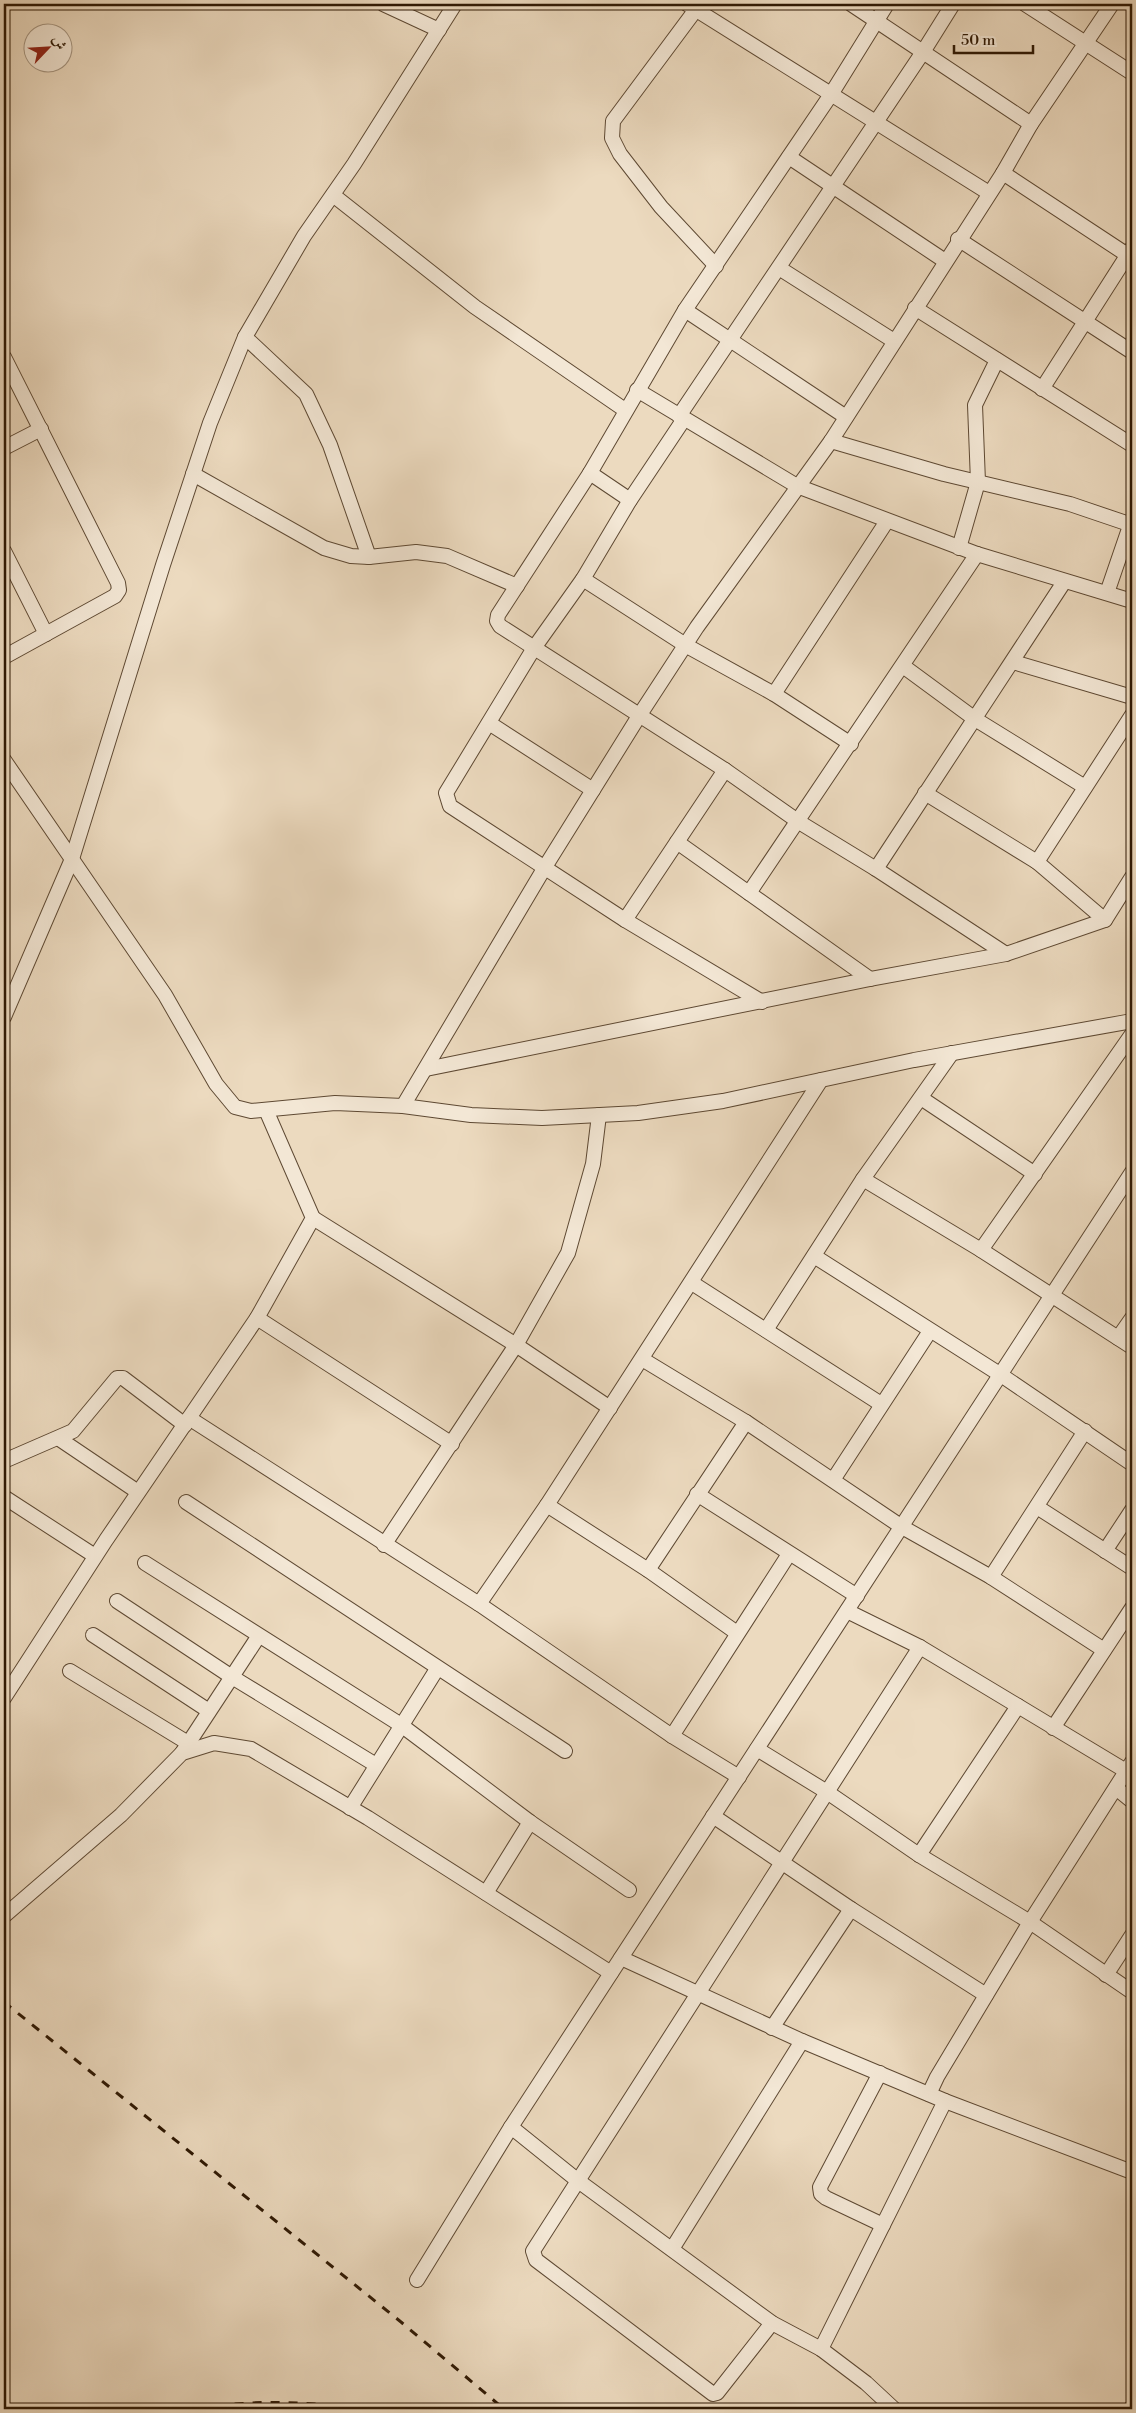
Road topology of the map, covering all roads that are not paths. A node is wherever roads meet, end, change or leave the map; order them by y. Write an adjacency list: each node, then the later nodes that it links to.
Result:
1 (383, 4): 10 (street)
2 (455, 4): 10 (street)
3 (851, 4): 9 (street)
4 (887, 4): 9 (street)
5 (953, 4): 12 (street)
6 (1024, 4): 11 (street)
7 (1112, 4): 11 (street)
8 (694, 6): 14 (street); 25 (street)
9 (877, 20): 12 (street); 14 (street)
10 (438, 30): 21 (street)
11 (1085, 43): 13 (street); 16 (street)
12 (923, 52): 15 (street); 16 (street)
13 (1132, 73)
14 (830, 96): 15 (street); 17 (street)
15 (876, 122): 19 (street); 20 (street)
16 (1031, 124): 18 (street)
17 (789, 157): 19 (street); 25 (street)
18 (1003, 173): 20 (street); 23 (street)
19 (832, 188): 24 (street); 26 (street)
20 (989, 193): 22 (street)
21 (333, 195): 30 (street); 38 (street)
22 (958, 239): 24 (street); 29 (street)
23 (1131, 254): 29 (street)
24 (945, 261): 27 (street)
25 (716, 266): 28 (street)
26 (779, 268): 31 (street); 32 (street)
27 (915, 308): 32 (street); 35 (street)
28 (685, 310): 31 (street); 37 (street)
29 (1084, 322): 33 (street); 36 (street)
30 (245, 337): 46 (street); 55 (street)
31 (731, 341): 39 (street); 40 (street)
32 (894, 341): 39 (street)
33 (1132, 352)
34 (4, 357): 41 (street)
35 (998, 360): 36 (street); 47 (street)
36 (1042, 389): 43 (street)
37 (637, 390): 38 (street); 40 (street)
38 (625, 410): 45 (street)
39 (846, 416): 42 (street)
40 (682, 417): 48 (street); 49 (street)
41 (41, 429): 44 (street); 61 (street)
42 (831, 441): 47 (street); 48 (street)
43 (1132, 445)
44 (4, 448)
45 (590, 473): 49 (street); 58 (street)
46 (193, 474): 55 (street); 81 (street)
47 (978, 482): 51 (street); 52 (street)
48 (797, 486): 50 (street); 62 (street)
49 (630, 500): 56 (street)
50 (887, 521): 52 (street); 67 (street)
51 (1132, 523): 59 (street)
52 (959, 548): 54 (street)
53 (4, 551): 61 (street)
54 (977, 554): 57 (street); 66 (street)
55 (369, 557): 58 (street)
56 (583, 579): 62 (street); 63 (street)
57 (1064, 582): 59 (street); 65 (street)
58 (517, 586): 63 (street)
59 (1107, 593): 60 (street)
60 (1132, 601)
61 (46, 634): 64 (street)
62 (686, 646): 67 (street); 70 (street)
63 (534, 648): 70 (street); 72 (street)
64 (4, 657)
65 (1013, 662): 68 (street); 71 (street)
66 (903, 666): 71 (street); 73 (street)
67 (774, 694): 73 (street)
68 (1132, 698)
69 (1132, 715): 76 (street)
70 (639, 716): 75 (street); 77 (street)
71 (975, 719): 76 (street); 78 (street)
72 (489, 723): 77 (street); 83 (street)
73 (851, 744): 79 (street)
74 (4, 762): 81 (street)
75 (725, 770): 79 (street); 80 (street)
76 (1085, 787): 82 (street)
77 (593, 790): 83 (street)
78 (925, 793): 82 (street); 84 (street)
79 (799, 822): 84 (street); 86 (street)
80 (677, 842): 86 (street); 87 (street)
81 (72, 859): 92 (street); 100 (street)
82 (1037, 862): 88 (street)
83 (545, 867): 87 (street); 96 (street)
84 (876, 869): 89 (street)
85 (1132, 877): 88 (street)
86 (749, 893): 90 (street)
87 (625, 920): 91 (street)
88 (1105, 920): 89 (street)
89 (1006, 954): 90 (street)
90 (870, 979): 91 (street)
91 (762, 1002): 96 (street)
92 (4, 1017)
93 (1132, 1021): 95 (street)
94 (1132, 1034): 103 (street)
95 (952, 1053): 97 (street); 98 (street)
96 (426, 1069): 99 (street)
97 (821, 1080): 101 (street); 108 (street)
98 (921, 1098): 103 (street); 104 (street)
99 (403, 1106): 100 (street); 101 (street)
100 (266, 1110): 105 (street)
101 (599, 1115): 115 (street)
102 (1132, 1172): 109 (street)
103 (1035, 1174): 106 (street)
104 (863, 1179): 106 (street); 107 (street)
105 (313, 1218): 110 (street); 115 (street)
106 (981, 1250): 109 (street)
107 (814, 1256): 112 (street); 113 (street)
108 (692, 1283): 112 (street); 117 (street)
109 (1052, 1296): 114 (street); 118 (street)
110 (257, 1318): 121 (street); 125 (street)
111 (1132, 1318): 114 (street)
112 (766, 1330): 119 (street)
113 (930, 1331): 118 (street); 119 (street)
114 (1118, 1338): 116 (street)
115 (516, 1346): 120 (street); 125 (street)
116 (1132, 1348)
117 (642, 1359): 120 (street); 122 (street)
118 (1001, 1375): 123 (street); 136 (street)
119 (881, 1404): 128 (street)
120 (610, 1408): 133 (street)
121 (187, 1422): 124 (street); 129 (street); 137 (street)
122 (746, 1422): 128 (street); 130 (street)
123 (1085, 1431): 127 (street); 134 (street)
124 (58, 1438): 126 (street); 129 (street)
125 (452, 1444): 137 (street)
126 (4, 1461)
127 (1132, 1464)
128 (833, 1480): 136 (street)
129 (138, 1492): 140 (street)
130 (698, 1494): 139 (street); 143 (street)
131 (4, 1497): 140 (street)
132 (186, 1502): 155 (street)
133 (547, 1505): 143 (street); 147 (street)
134 (1037, 1507): 138 (street); 144 (street)
135 (1132, 1510): 138 (street)
136 (902, 1527): 144 (street); 145 (street)
137 (384, 1544): 147 (street)
138 (1105, 1551): 142 (street)
139 (790, 1554): 145 (street); 150 (street)
140 (95, 1556): 158 (street)
141 (145, 1563): 152 (street)
142 (1132, 1568)
143 (648, 1570): 150 (street)
144 (991, 1577): 154 (street)
145 (856, 1596): 149 (street)
146 (117, 1601): 157 (street)
147 (479, 1604): 163 (street)
148 (1132, 1608): 154 (street)
149 (847, 1611): 153 (street); 165 (street)
150 (737, 1633): 163 (street)
151 (93, 1635): 160 (street)
152 (258, 1637): 157 (street); 161 (street)
153 (920, 1647): 159 (street); 171 (street)
154 (1104, 1650): 162 (street)
155 (437, 1669): 161 (street); 166 (street)
156 (70, 1671): 164 (street)
157 (232, 1677): 160 (street); 167 (street)
158 (4, 1698)
159 (1018, 1706): 162 (street); 176 (street)
160 (210, 1711): 164 (street)
161 (401, 1725): 167 (street); 175 (street)
162 (1053, 1728): 168 (street)
163 (672, 1736): 169 (street)
164 (185, 1748): 173 (street); 181 (street)
165 (757, 1749): 169 (street); 171 (street)
166 (565, 1751)
167 (376, 1766): 173 (street)
168 (1129, 1766): 170 (street)
169 (739, 1777): 174 (street)
170 (1116, 1788): 172 (street); 182 (street)
171 (827, 1792): 176 (street); 177 (street)
172 (1132, 1800)
173 (350, 1808): 179 (street)
174 (713, 1816): 177 (street); 184 (street)
175 (530, 1822): 178 (street); 179 (street)
176 (919, 1854): 182 (street)
177 (782, 1862): 180 (street); 188 (street)
178 (629, 1890)
179 (486, 1893): 185 (street)
180 (851, 1909): 189 (street); 190 (street)
181 (4, 1916)
182 (1030, 1922): 186 (street); 189 (street)
183 (1132, 1935): 186 (street)
184 (621, 1958): 185 (street); 188 (street)
185 (611, 1973): 195 (street)
186 (1106, 1975): 187 (street)
187 (1132, 1992)
188 (698, 1994): 190 (street); 197 (street)
189 (986, 1996): 193 (street)
190 (772, 2028): 191 (street)
191 (802, 2041): 192 (street); 199 (street)
192 (880, 2073): 193 (street); 198 (street)
193 (929, 2094): 194 (street)
194 (945, 2101): 196 (street); 198 (street)
195 (511, 2127): 197 (street); 200 (street)
196 (1132, 2172)
197 (577, 2180): 199 (street); 201 (street)
198 (883, 2225): 202 (street)
199 (672, 2249): 201 (street)
200 (417, 2280)
201 (772, 2323): 202 (street)
202 (821, 2349): 203 (street)
203 (894, 2409)

